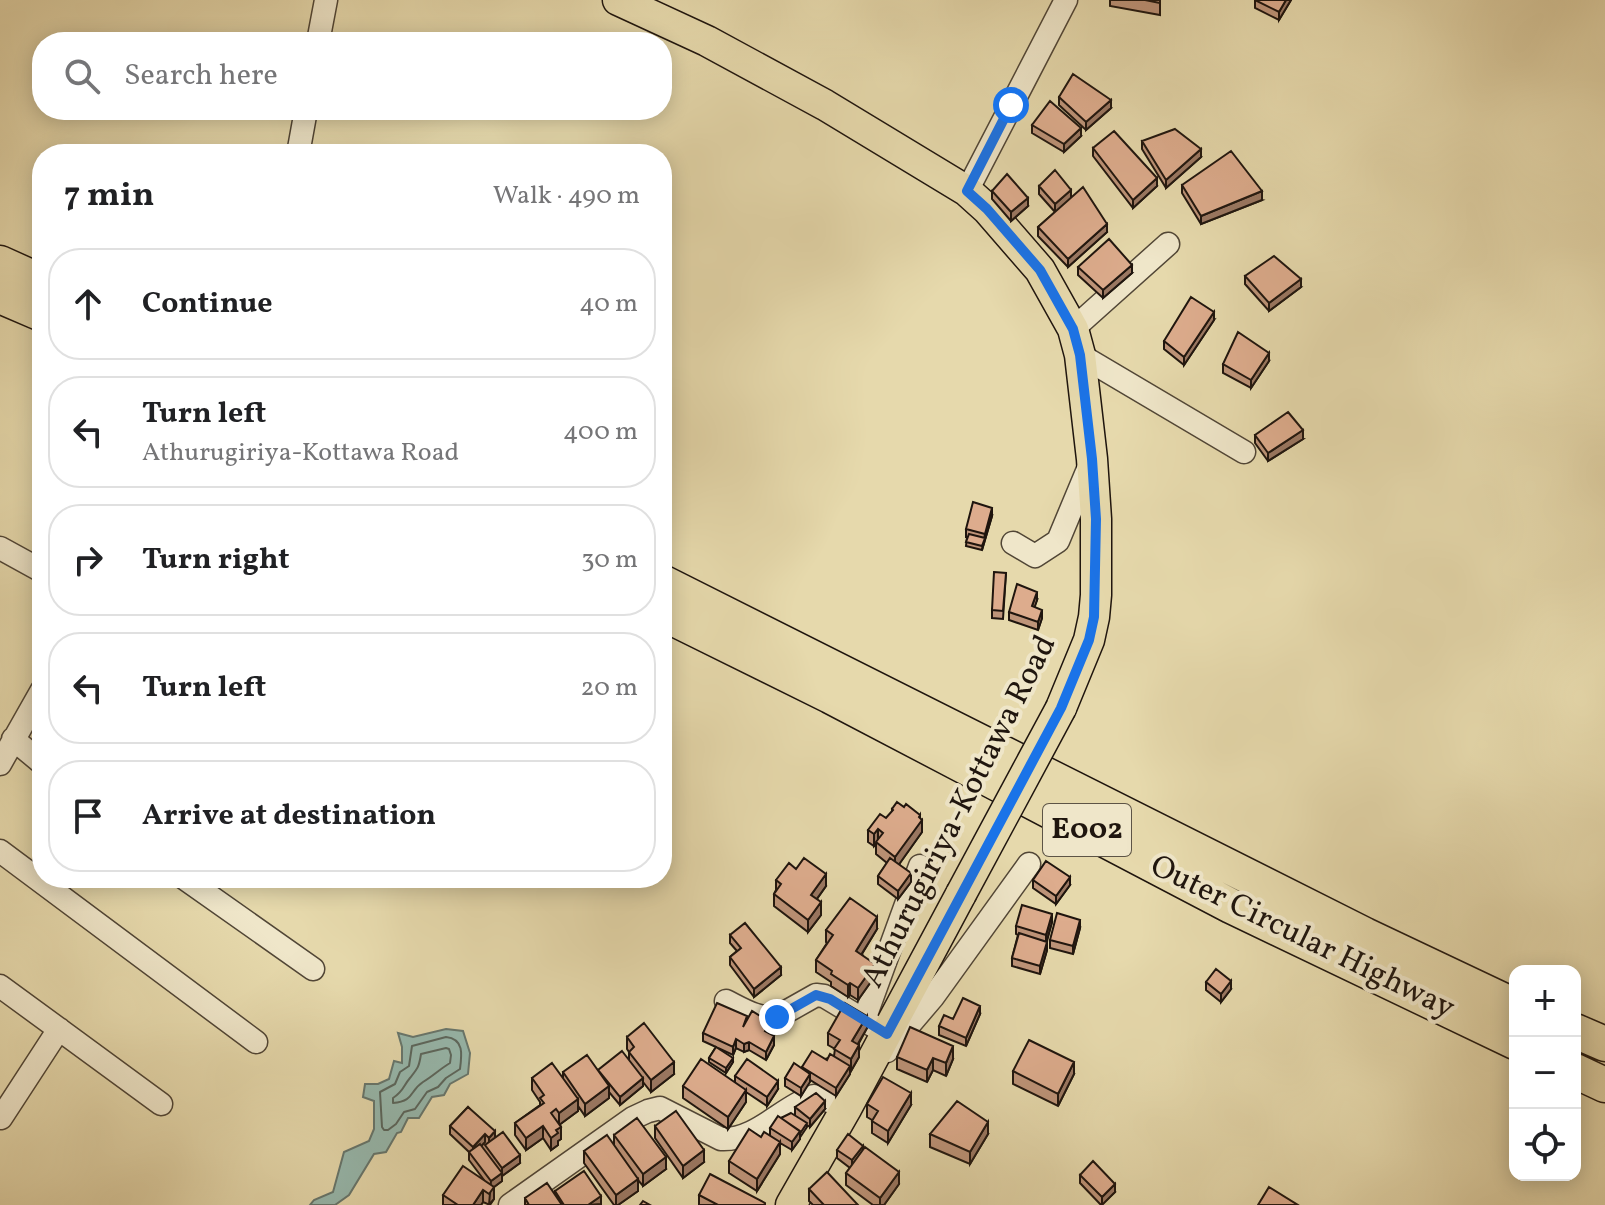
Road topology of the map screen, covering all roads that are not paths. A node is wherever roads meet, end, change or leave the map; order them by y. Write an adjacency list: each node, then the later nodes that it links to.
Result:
1 (326, 0): 4 (street)
2 (618, 0): 7 (main road, Athurugiriya-Kottawa Road)
3 (1066, 0): 7 (street)
4 (320, 32)
5 (304, 120): 6 (street)
6 (300, 144)
7 (967, 191): 13 (main road, Athurugiriya-Kottawa Road)
8 (1168, 244): 13 (street)
9 (0, 263): 10 (highway)
10 (32, 277)
11 (0, 296): 12 (highway)
12 (32, 310)
13 (1077, 342): 14 (street); 15 (main road, Athurugiriya-Kottawa Road)
14 (1244, 452)
15 (1092, 459): 16 (street); 35 (main road, Athurugiriya-Kottawa Road, bridge)
16 (1013, 543)
17 (0, 548): 18 (street)
18 (32, 566)
19 (672, 587): 34 (highway, Outer Circular Highway / E002)
20 (672, 618): 38 (highway, Outer Circular Highway / E002)
21 (32, 707): 22 (street)
22 (13, 739): 23 (street); 24 (street)
23 (32, 755)
24 (0, 764)
25 (0, 851): 28 (street)
26 (1029, 864): 42 (street)
27 (920, 866): 35 (street)
28 (32, 875)
29 (50, 888): 39 (street)
30 (198, 888): 31 (street)
31 (313, 969)
32 (0, 986): 36 (street)
33 (726, 1001): 35 (street)
34 (1509, 1003)
35 (875, 1027): 42 (main road, Athurugiriya-Kottawa Road)
36 (59, 1029): 44 (street); 46 (street)
37 (1581, 1034): 40 (highway)
38 (1509, 1039)
39 (256, 1042)
40 (1605, 1044)
41 (1581, 1074): 43 (highway)
42 (863, 1079): 45 (main road, Athurugiriya-Kottawa Road)
43 (1605, 1085)
44 (161, 1104)
45 (847, 1107): 47 (street); 48 (main road, Athurugiriya-Kottawa Road)
46 (1, 1118)
47 (510, 1205)
48 (791, 1205)

